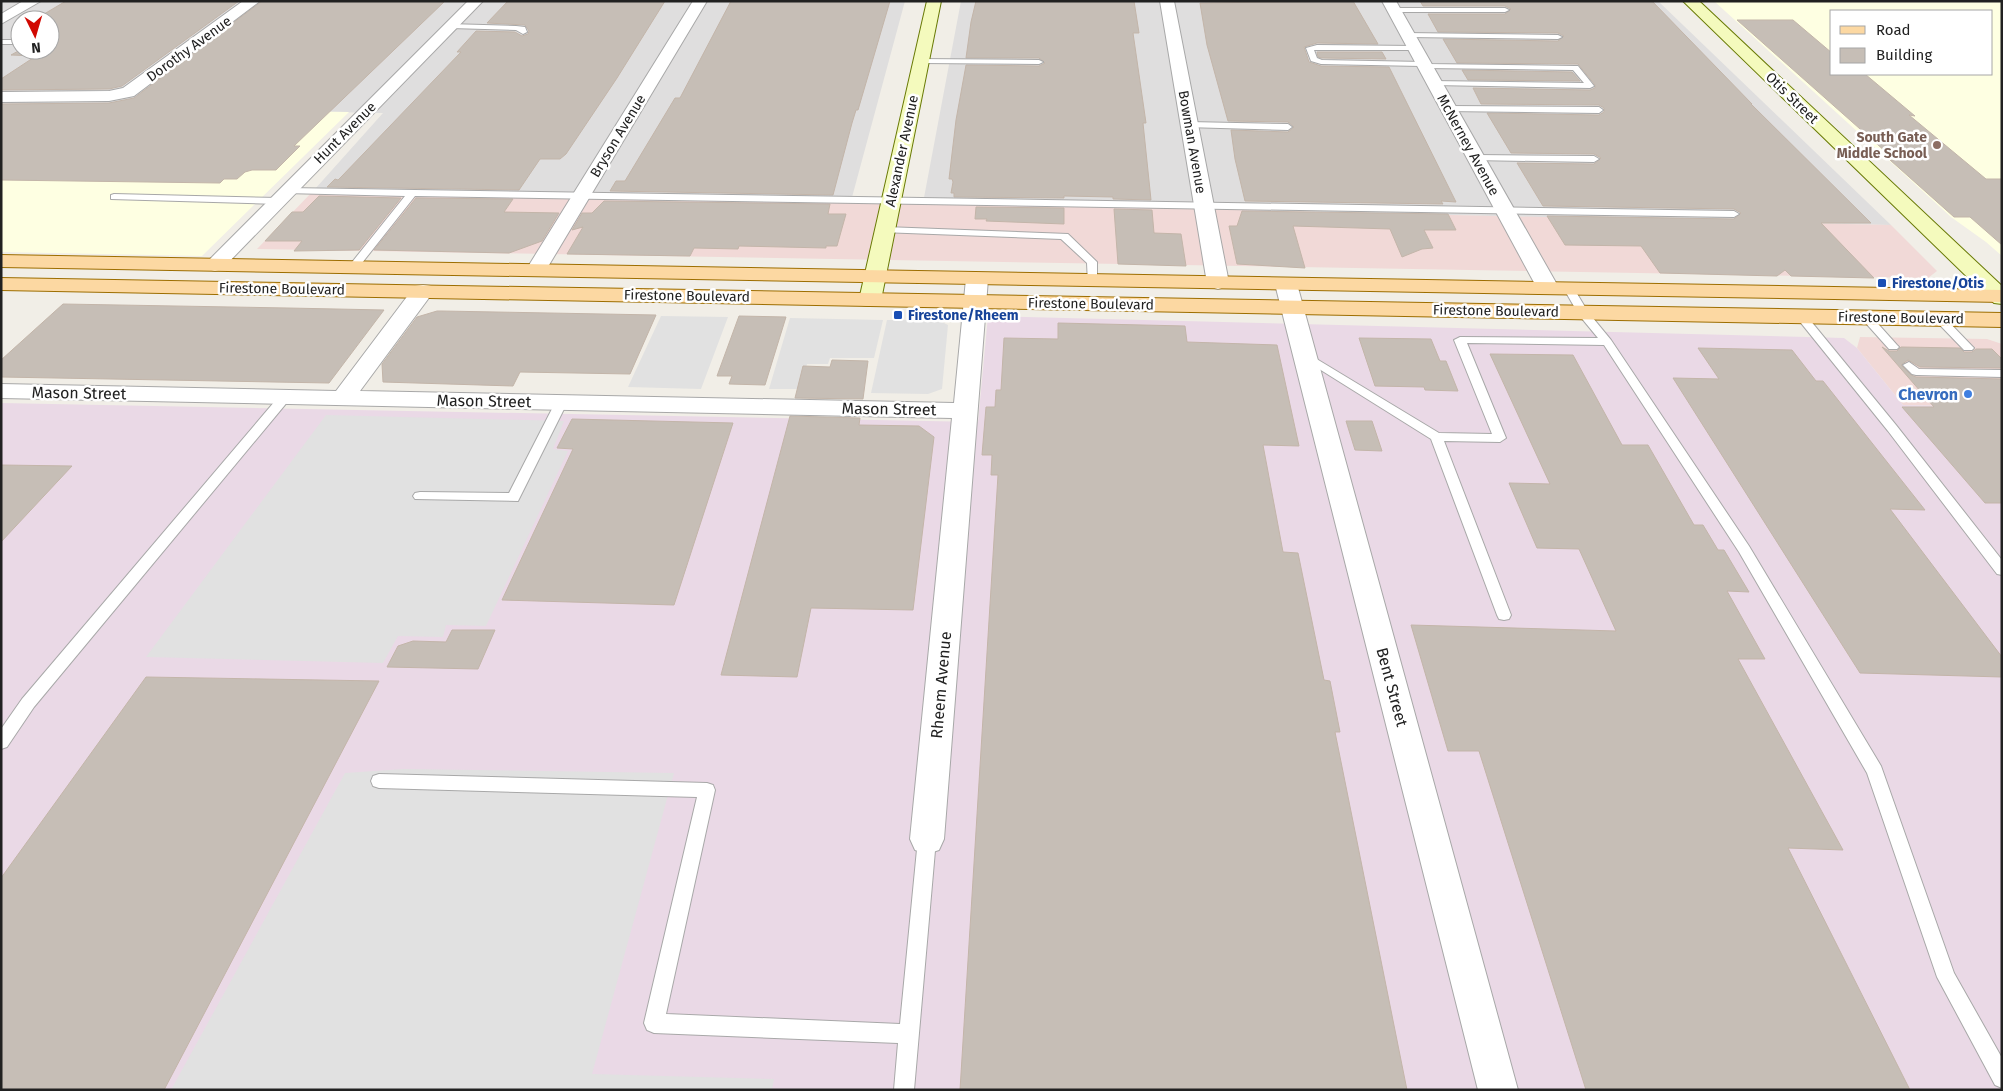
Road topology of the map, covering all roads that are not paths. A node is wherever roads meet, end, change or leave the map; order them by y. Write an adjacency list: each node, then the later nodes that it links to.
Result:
1 (34, 1): 10 (street)
2 (253, 1): 20 (street, Dorothy Avenue)
3 (476, 1): 11 (street, Hunt Avenue)
4 (700, 1): 30 (street, Bryson Avenue)
5 (934, 1): 15 (street, Alexander Avenue)
6 (1167, 1): 24 (street, Bowman Avenue)
7 (1690, 1): 50 (street, Otis Street)
8 (1391, 6): 9 (lane); 14 (street, McNerney Avenue)
9 (1505, 10)
10 (1, 20)
11 (451, 26): 12 (lane); 29 (street, Hunt Avenue)
12 (523, 32)
13 (1558, 37): 14 (lane)
14 (1411, 42): 17 (street, McNerney Avenue); 17 (lane)
15 (921, 62): 16 (lane); 32 (street, Alexander Avenue)
16 (1039, 62)
17 (1424, 65): 18 (street, McNerney Avenue); 18 (lane)
18 (1434, 84): 22 (street, McNerney Avenue)
19 (1, 91): 20 (street)
20 (72, 95): 21 (street)
21 (1, 97)
22 (1449, 109): 23 (lane); 26 (street, McNerney Avenue)
23 (1599, 110)
24 (1189, 125): 25 (lane); 33 (street, Bowman Avenue)
25 (1288, 127)
26 (1476, 158): 27 (lane); 34 (street, McNerney Avenue)
27 (1594, 159)
28 (412, 193): 29 (lane); 30 (lane); 39 (lane)
29 (283, 196): 31 (lane); 38 (street, Hunt Avenue)
30 (582, 196): 32 (lane); 40 (street, Bryson Avenue)
31 (114, 197)
32 (891, 200): 33 (lane); 36 (street, Alexander Avenue)
33 (1204, 206): 34 (lane); 43 (street, Bowman Avenue)
34 (1505, 210): 35 (lane); 45 (street, McNerney Avenue)
35 (1734, 214)
36 (885, 230): 41 (street, Alexander Avenue); 42 (lane)
37 (1, 261): 38 (main road, Firestone Boulevard)
38 (215, 264): 39 (main road, Firestone Boulevard)
39 (354, 266): 40 (main road, Firestone Boulevard)
40 (536, 270): 41 (main road, Firestone Boulevard)
41 (875, 277): 48 (main road, Firestone Boulevard); 51 (street, Alexander Avenue)
42 (1092, 281): 43 (main road, Firestone Boulevard); 48 (main road, Firestone Boulevard)
43 (1218, 282): 49 (main road, Firestone Boulevard)
44 (1, 284): 47 (main road, Firestone Boulevard)
45 (1548, 288): 46 (main road, Firestone Boulevard); 49 (main road, Firestone Boulevard)
46 (1569, 289): 50 (main road, Firestone Boulevard); 52 (lane)
47 (423, 291): 51 (main road, Firestone Boulevard); 65 (street)
48 (976, 291): 49 (main road, Firestone Boulevard); 51 (main road, Firestone Boulevard); 67 (street, Rheem Avenue)
49 (1289, 296): 52 (main road, Firestone Boulevard); 60 (street, Bent Street)
50 (2001, 297)
51 (870, 300)
52 (1583, 313): 53 (main road, Firestone Boulevard); 57 (lane)
53 (1802, 316): 54 (main road, Firestone Boulevard); 70 (lane)
54 (1867, 318): 55 (main road, Firestone Boulevard); 58 (lane)
55 (1940, 319): 56 (main road, Firestone Boulevard); 59 (lane)
56 (2002, 320)
57 (1607, 342): 68 (lane); 76 (lane)
58 (1893, 347)
59 (1968, 348)
60 (1306, 357): 68 (lane); 78 (street, Bent Street)
61 (1909, 365): 62 (lane)
62 (1993, 371)
63 (1, 391): 64 (street, Mason Street)
64 (285, 397): 65 (street, Mason Street); 72 (lane)
65 (343, 398): 66 (street, Mason Street)
66 (561, 403): 67 (street, Mason Street); 69 (lane)
67 (966, 411): 74 (street, Rheem Avenue)
68 (1436, 437): 71 (lane)
69 (420, 496)
70 (2002, 570)
71 (1504, 615)
72 (1, 742)
73 (379, 781): 75 (lane)
74 (927, 839): 75 (lane, Rheem Avenue)
75 (909, 1034): 77 (lane, Rheem Avenue)
76 (2002, 1078)
77 (904, 1090)
78 (1498, 1090)

